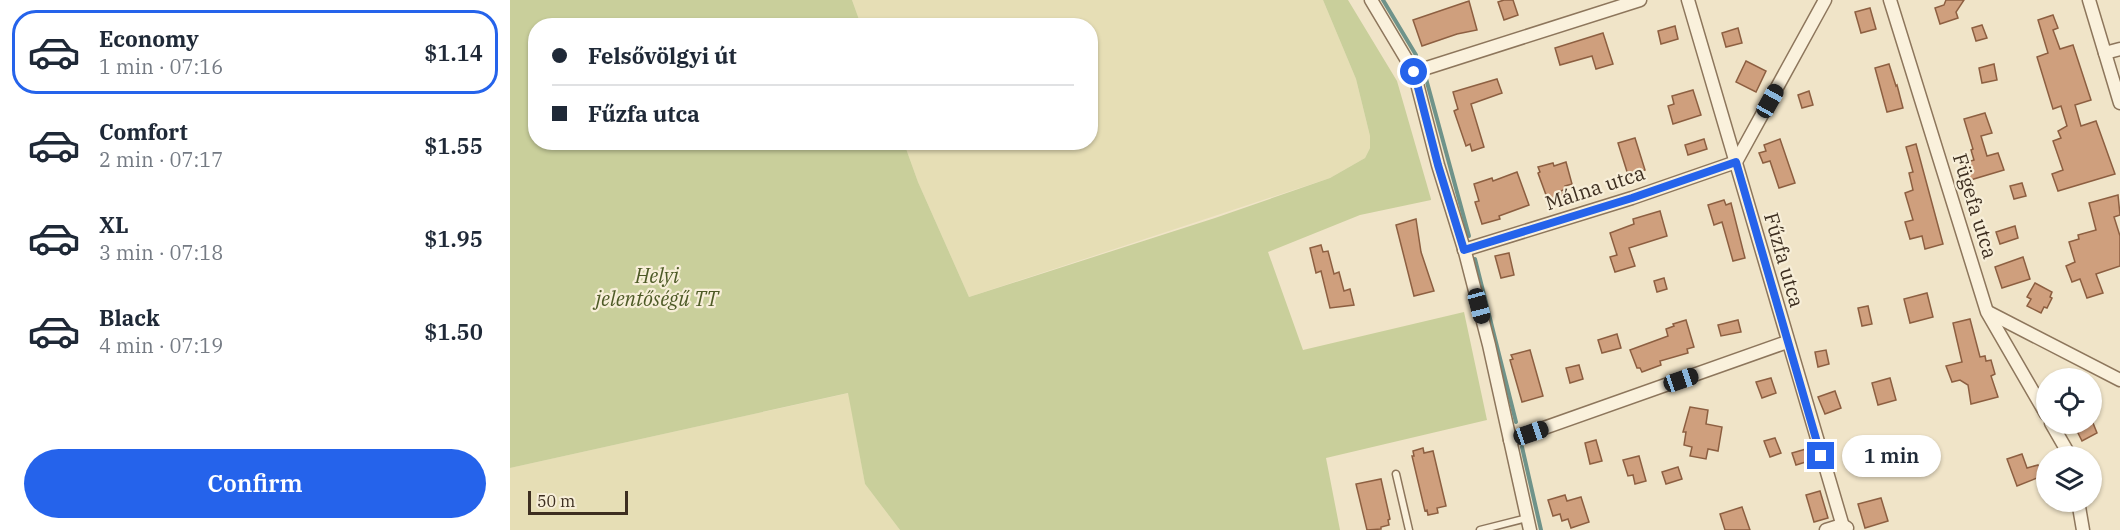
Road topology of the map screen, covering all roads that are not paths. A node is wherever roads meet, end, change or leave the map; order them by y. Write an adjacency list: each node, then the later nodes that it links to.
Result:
1 (1371, 0): 9 (street)
2 (1640, 0): 9 (street)
3 (1688, 0): 11 (street, Fűzfa utca)
4 (1825, 0): 11 (street)
5 (1890, 0): 13 (street, Fügefa utca)
6 (2089, 0): 8 (street)
7 (2120, 49): 8 (street)
8 (2105, 53): 10 (street)
9 (1414, 72): 12 (street)
10 (2120, 103)
11 (1736, 162): 12 (street, Málna utca); 14 (street, Fűzfa utca)
12 (1464, 250): 17 (street)
13 (1988, 312): 15 (street); 16 (street, Fügefa utca)
14 (1787, 342): 17 (street); 21 (street, Fűzfa utca)
15 (2120, 380)
16 (2036, 396)
17 (1510, 440): 20 (street)
18 (1396, 474): 22 (lane)
19 (2080, 512): 25 (street)
20 (1529, 524): 23 (lane)
21 (1845, 528): 24 (street)
22 (1409, 530)
23 (1480, 530)
24 (1826, 530)
25 (2083, 530)

